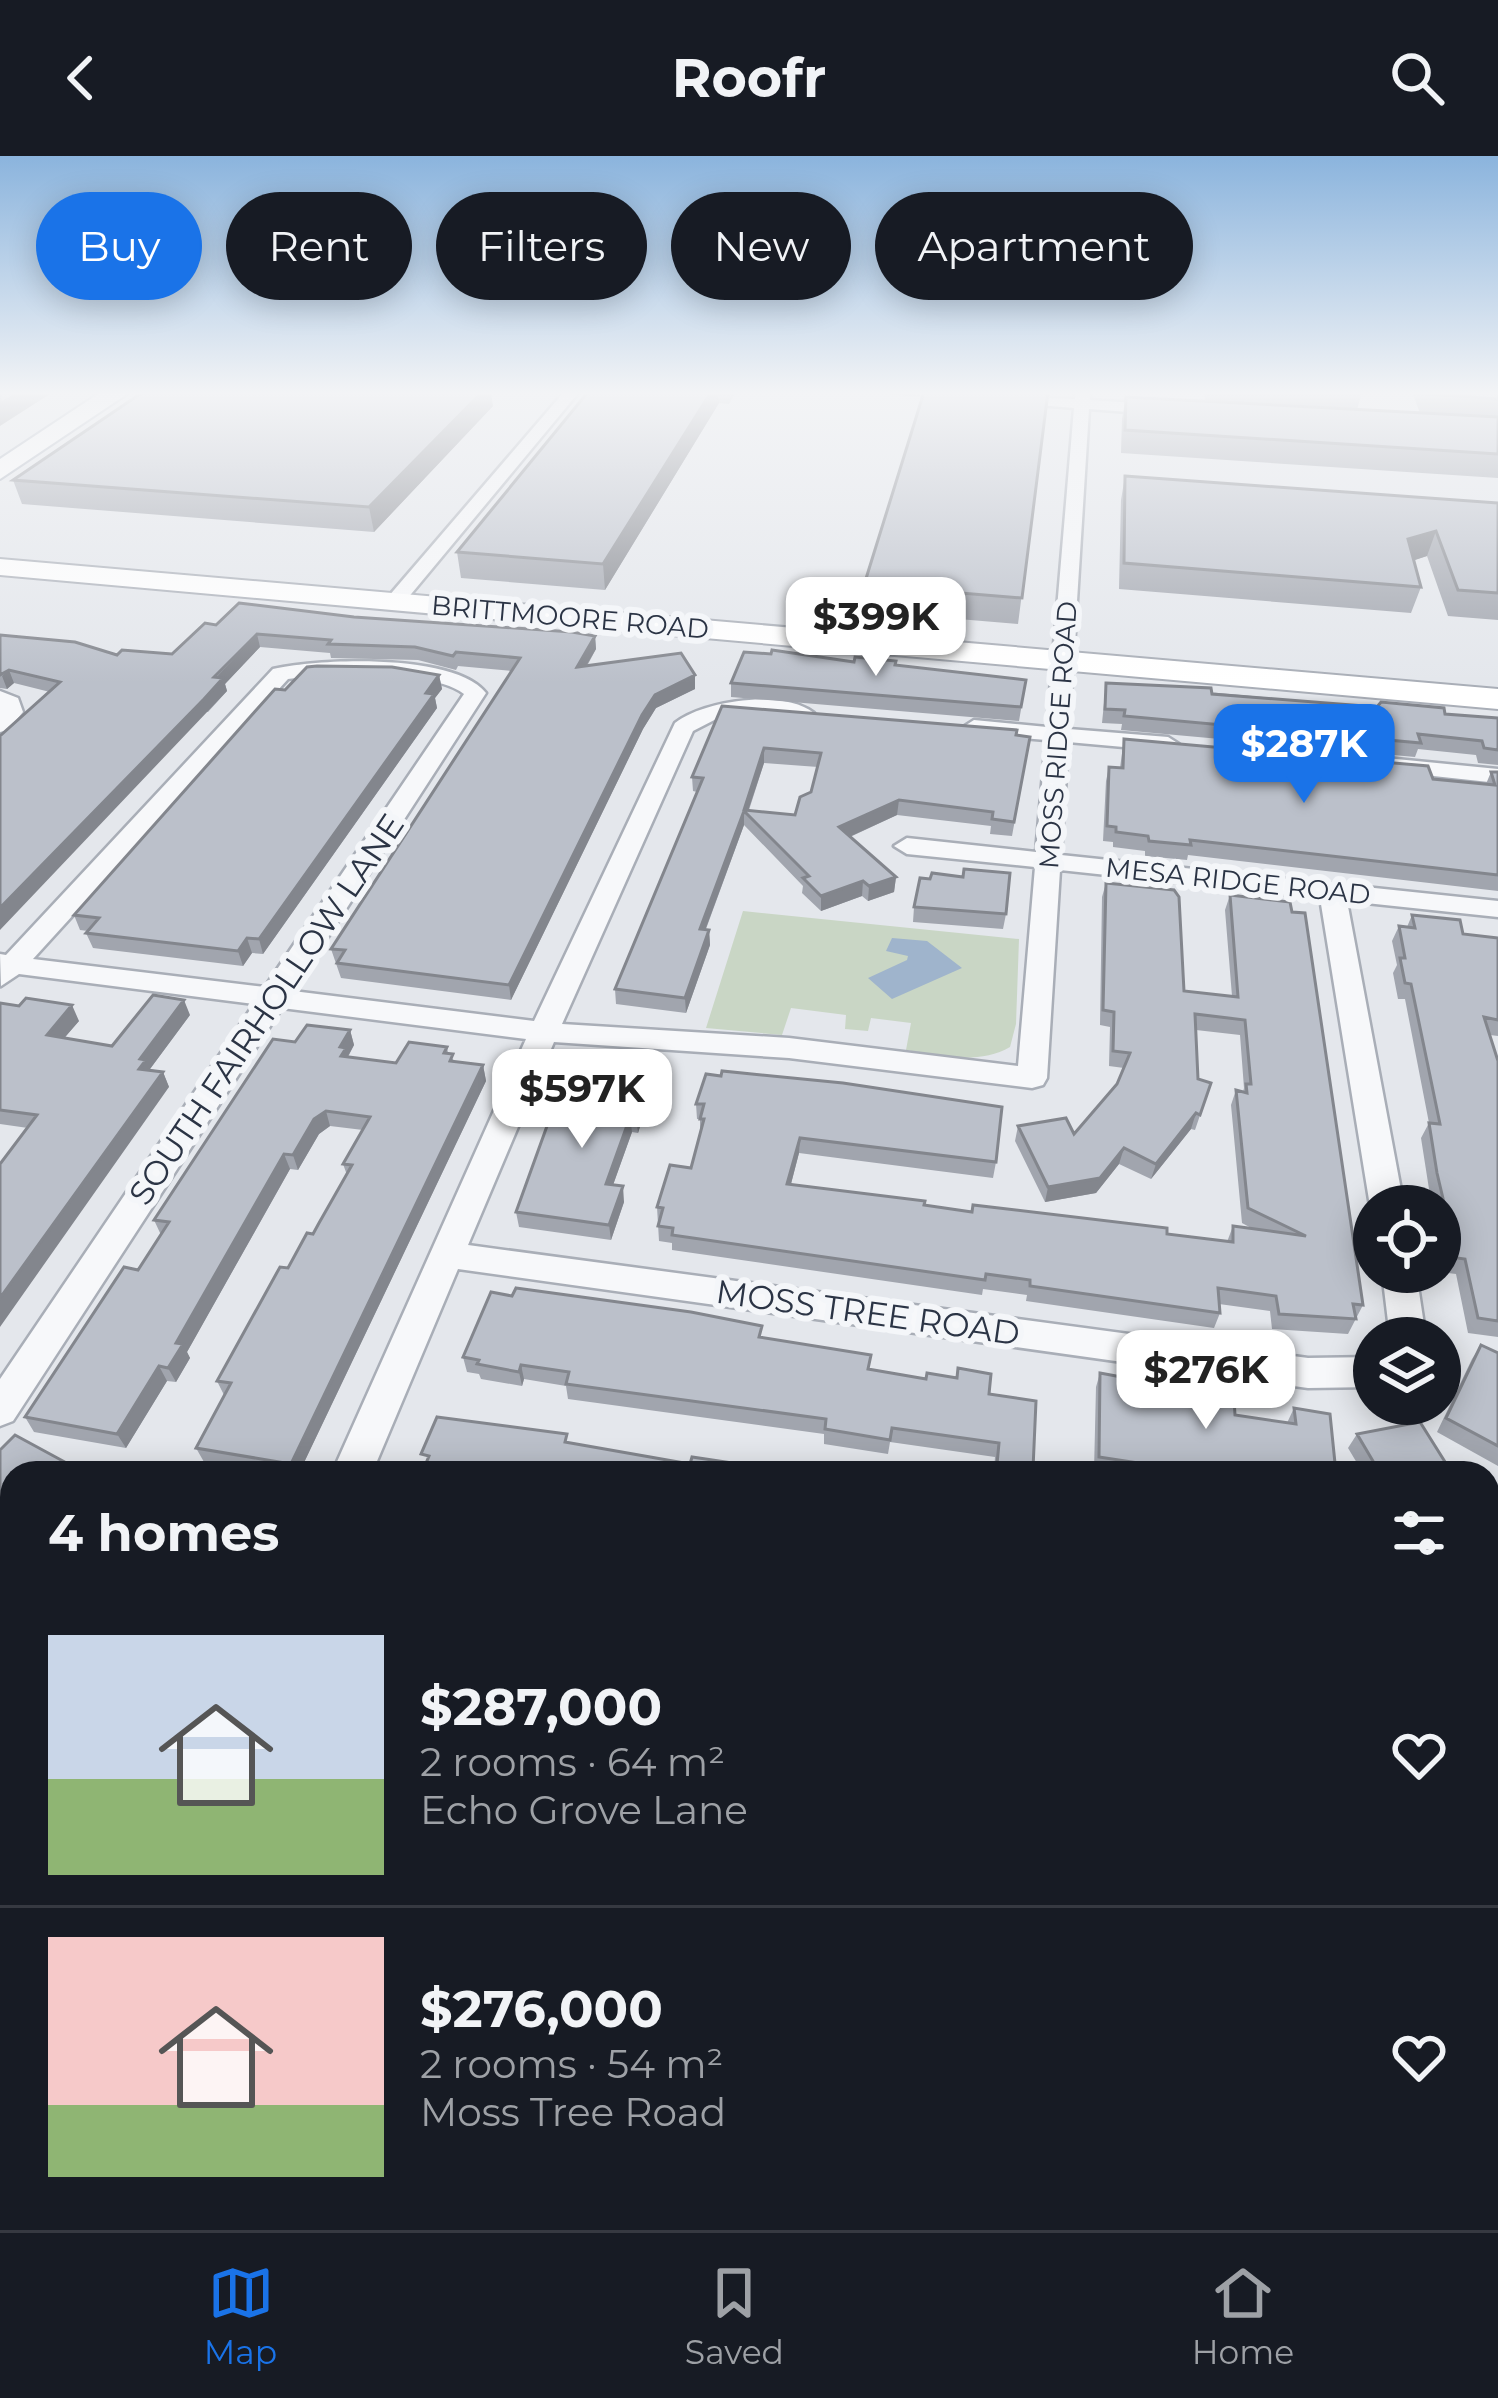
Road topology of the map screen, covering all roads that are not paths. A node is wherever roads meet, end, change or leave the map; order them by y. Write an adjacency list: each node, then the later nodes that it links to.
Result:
1 (490, 489): 4 (street)
2 (1076, 489): 5 (street, MOSS RIDGE ROAD)
3 (0, 568): 4 (main road, BRITTMOORE ROAD)
4 (395, 601): 5 (main road, BRITTMOORE ROAD)
5 (1064, 661): 7 (main road, BRITTMOORE ROAD); 11 (street, MOSS RIDGE ROAD)
6 (0, 698): 9 (street)
7 (1498, 699)
8 (830, 716): 21 (street)
9 (0, 725)
10 (942, 725): 11 (street)
11 (1058, 734): 12 (street); 16 (street, MOSS RIDGE ROAD)
12 (1197, 747)
13 (1359, 763): 14 (street)
14 (1498, 776)
15 (907, 846): 16 (street, MESA RIDGE ROAD)
16 (1048, 861): 17 (street, MESA RIDGE ROAD); 21 (street, MOSS RIDGE ROAD)
17 (1331, 891): 18 (street, MESA RIDGE ROAD); 22 (street)
18 (1498, 909)
19 (4, 968): 20 (street); 20 (street, SOUTH FAIRHOLLOW LANE)
20 (275, 997): 21 (street); 25 (street, SOUTH FAIRHOLLOW LANE)
21 (544, 1031): 23 (street)
22 (1383, 1185)
23 (449, 1255): 24 (street, MOSS TREE ROAD); 26 (street)
24 (1353, 1372)
25 (0, 1410)
26 (357, 1461)

